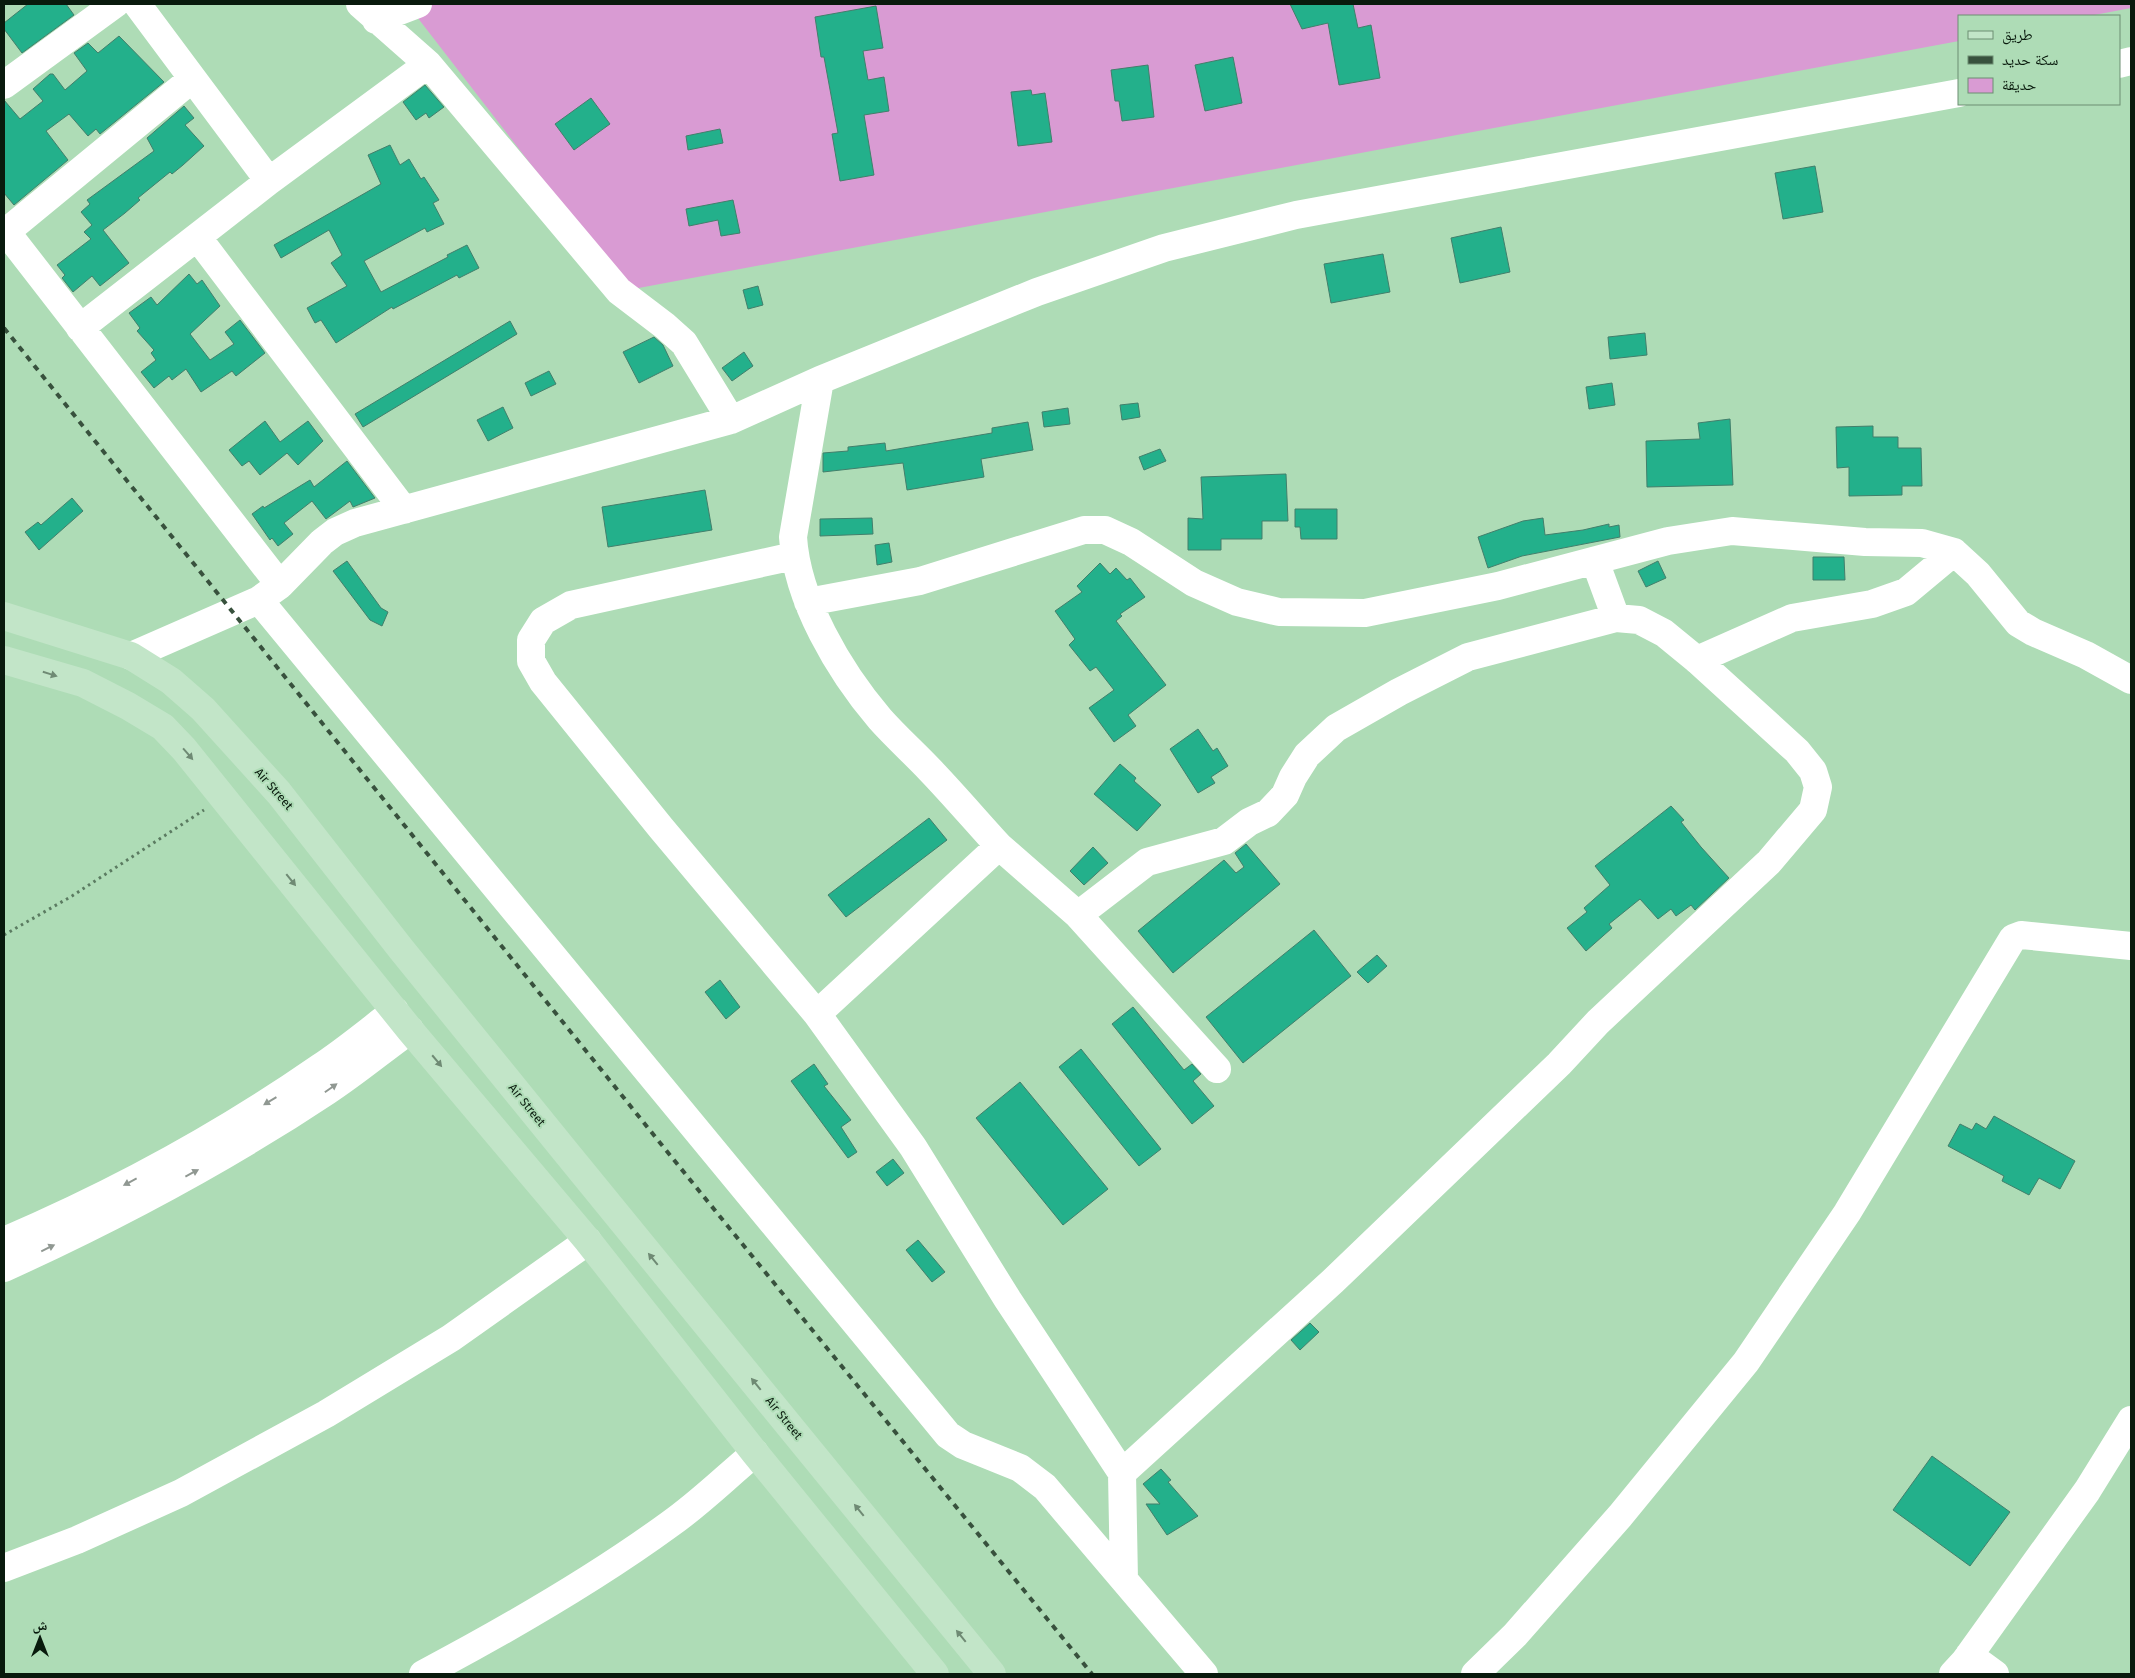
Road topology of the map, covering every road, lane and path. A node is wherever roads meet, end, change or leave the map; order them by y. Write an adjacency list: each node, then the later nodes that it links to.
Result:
1 (115, 4): 7 (street)
2 (137, 4): 6 (street)
3 (418, 4): 4 (street)
4 (368, 12): 5 (street)
5 (428, 64): 9 (street); 14 (street)
6 (192, 79): 9 (street); 10 (street)
7 (4, 85)
8 (1958, 93): 13 (street)
9 (269, 181): 11 (street)
10 (5, 230): 12 (street)
11 (198, 238): 12 (street); 15 (street)
12 (80, 328): 19 (street)
13 (820, 380): 14 (street); 17 (street)
14 (731, 420): 15 (street)
15 (404, 510): 19 (street)
16 (1954, 552): 18 (street); 25 (street); 26 (street)
17 (794, 556): 20 (street); 32 (street)
18 (1595, 561): 20 (street); 22 (street)
19 (270, 593): 23 (street); 42 (street)
20 (808, 602): 28 (street)
21 (4, 616): 23 (main road, Air Street)
22 (1616, 618): 25 (street); 29 (street)
23 (131, 656): 46 (main road, Air Street, one-way to 23)
24 (4, 660): 27 (main road, one-way to 27)
25 (1697, 660): 40 (street)
26 (2131, 680)
27 (224, 797): 30 (path); 33 (main road, one-way to 33)
28 (999, 846): 29 (street); 32 (street)
29 (1078, 915): 34 (street)
30 (4, 935)
31 (2131, 946): 48 (street)
32 (817, 1014): 40 (street)
33 (402, 1020): 35 (street, one-way to 35); 36 (main road, one-way to 36); 37 (street, one-way to 33)
34 (1217, 1069)
35 (4, 1241)
36 (588, 1241): 39 (main road); 41 (street)
37 (4, 1268)
38 (2131, 1420): 43 (street)
39 (755, 1453): 44 (street); 45 (main road)
40 (1122, 1473): 42 (street)
41 (4, 1568)
42 (1124, 1580): 47 (street)
43 (1961, 1664): 49 (street)
44 (423, 1674)
45 (935, 1674)
46 (992, 1674)
47 (1204, 1674)
48 (1475, 1674)
49 (1995, 1674)

